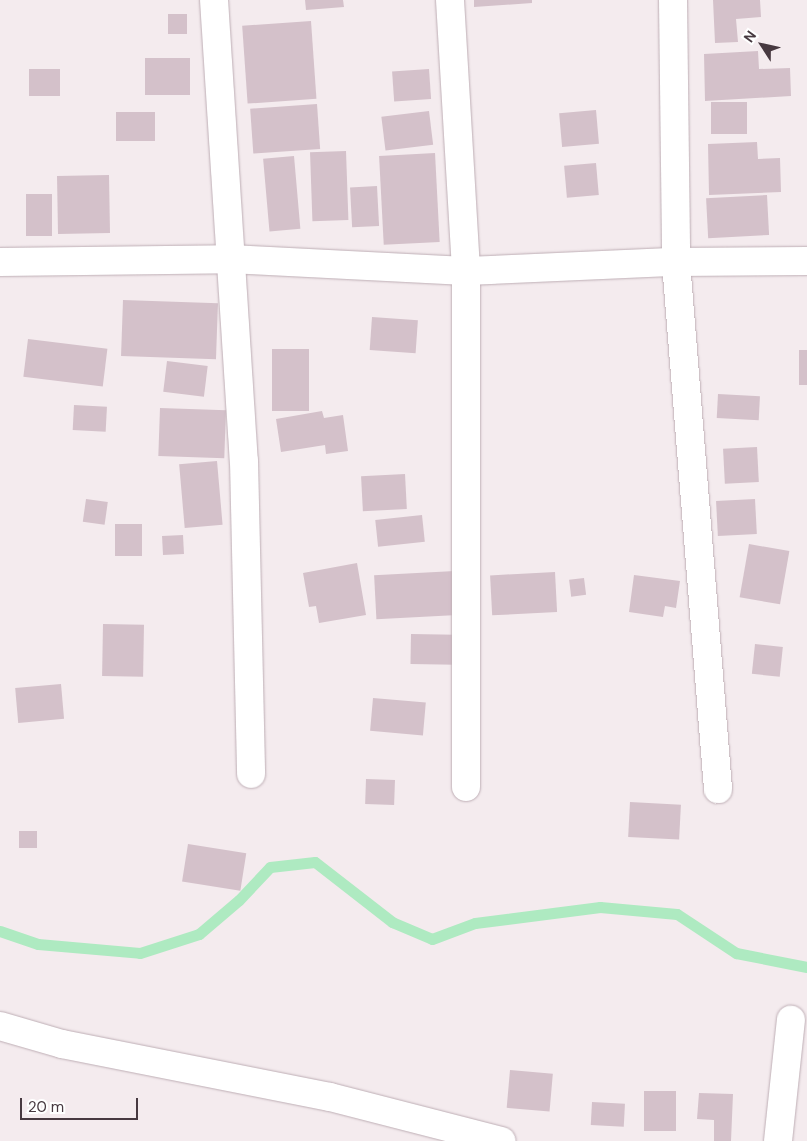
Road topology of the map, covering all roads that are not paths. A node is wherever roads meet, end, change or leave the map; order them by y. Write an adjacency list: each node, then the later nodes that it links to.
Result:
1 (214, 0): 4 (street)
2 (450, 0): 8 (street)
3 (672, 0): 7 (street)
4 (230, 259): 6 (street); 8 (street); 9 (street)
5 (807, 261): 7 (street)
6 (0, 262)
7 (676, 262): 8 (street); 11 (street)
8 (466, 271): 10 (street)
9 (251, 774)
10 (466, 787)
11 (718, 789)
12 (791, 1020): 15 (street)
13 (0, 1026): 14 (street)
14 (500, 1141)
15 (778, 1141)

